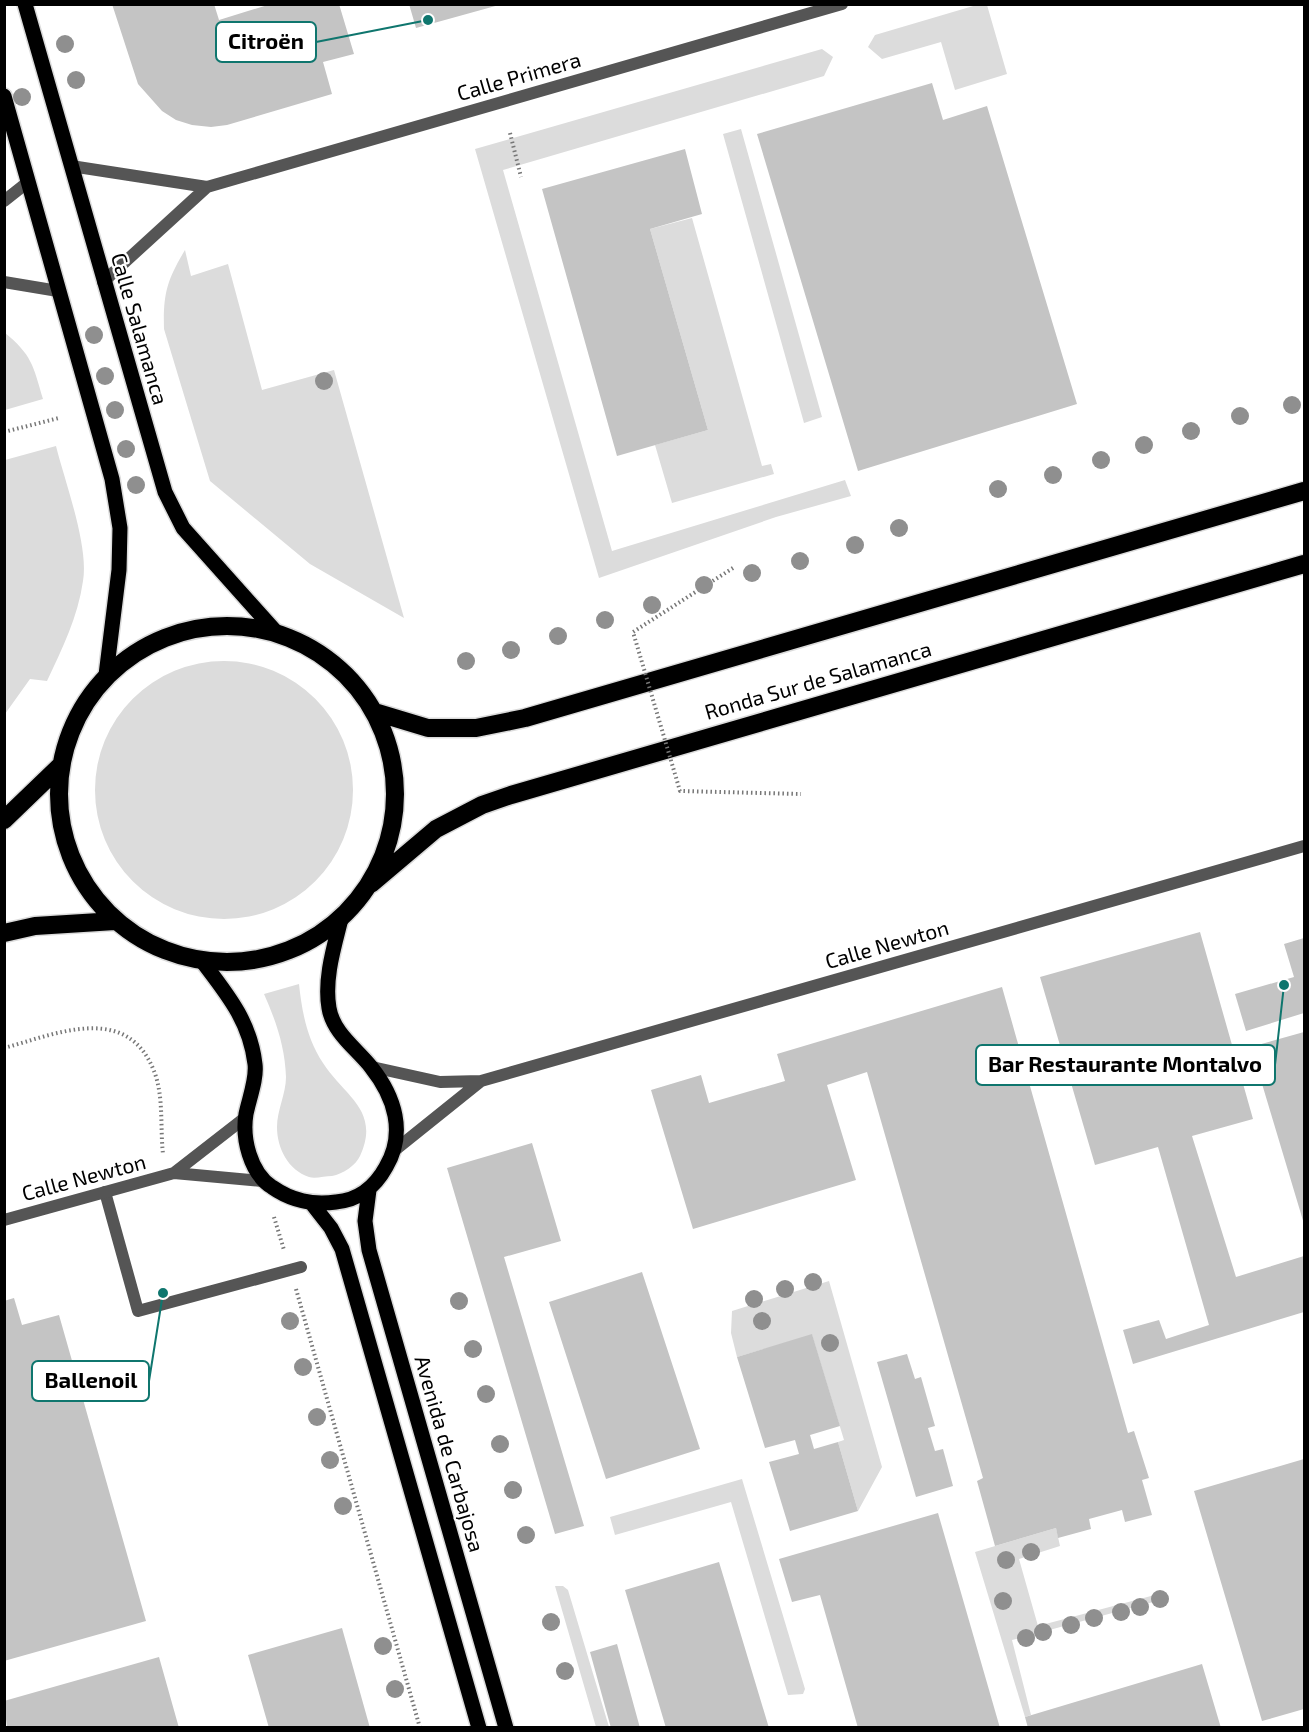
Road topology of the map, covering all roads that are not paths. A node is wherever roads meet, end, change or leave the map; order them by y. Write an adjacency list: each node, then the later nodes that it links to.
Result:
1 (25, 4): 4 (main road, Calle Salamanca)
2 (842, 4): 6 (street, Calle Primera)
3 (4, 96): 5 (main road)
4 (71, 166): 6 (street, Calle Primera); 9 (main road, Calle Salamanca)
5 (28, 182): 7 (street); 10 (main road)
6 (207, 187): 9 (street, Calle Primera)
7 (4, 201)
8 (4, 282): 10 (street)
9 (103, 282): 13 (main road, Calle Salamanca)
10 (58, 291): 14 (main road)
11 (1305, 491): 15 (highway)
12 (1305, 564): 19 (highway, Ronda Sur de Salamanca)
13 (276, 632): 14 (highway, Ronda Sur de Salamanca); 15 (highway, Ronda Sur de Salamanca)
14 (106, 675): 16 (highway, Ronda Sur de Salamanca)
15 (375, 712): 19 (highway, Ronda Sur de Salamanca)
16 (60, 766): 17 (highway, Ronda Sur de Salamanca); 21 (highway, Ronda Sur de Salamanca)
17 (4, 820)
18 (1305, 846): 25 (street, Calle Newton)
19 (368, 887): 20 (highway, Ronda Sur de Salamanca)
20 (341, 919): 23 (highway, Ronda Sur de Salamanca); 24 (main road, Avenida de Carbajosa)
21 (115, 921): 22 (highway); 23 (highway, Ronda Sur de Salamanca)
22 (4, 933)
23 (202, 961): 26 (main road)
24 (372, 1067): 25 (street, Calle Newton); 27 (main road, Avenida de Carbajosa)
25 (480, 1081): 27 (street, Calle Newton)
26 (246, 1117): 28 (street, Calle Newton); 29 (main road)
27 (395, 1150): 30 (main road, Avenida de Carbajosa)
28 (174, 1173): 29 (street, Calle Newton); 31 (street, Calle Newton)
29 (262, 1181): 32 (main road)
30 (369, 1190): 32 (main road); 36 (main road, Avenida de Carbajosa)
31 (105, 1192): 33 (street, Calle Newton); 34 (street)
32 (313, 1205): 35 (main road)
33 (4, 1220)
34 (301, 1267)
35 (479, 1728)
36 (506, 1728)

